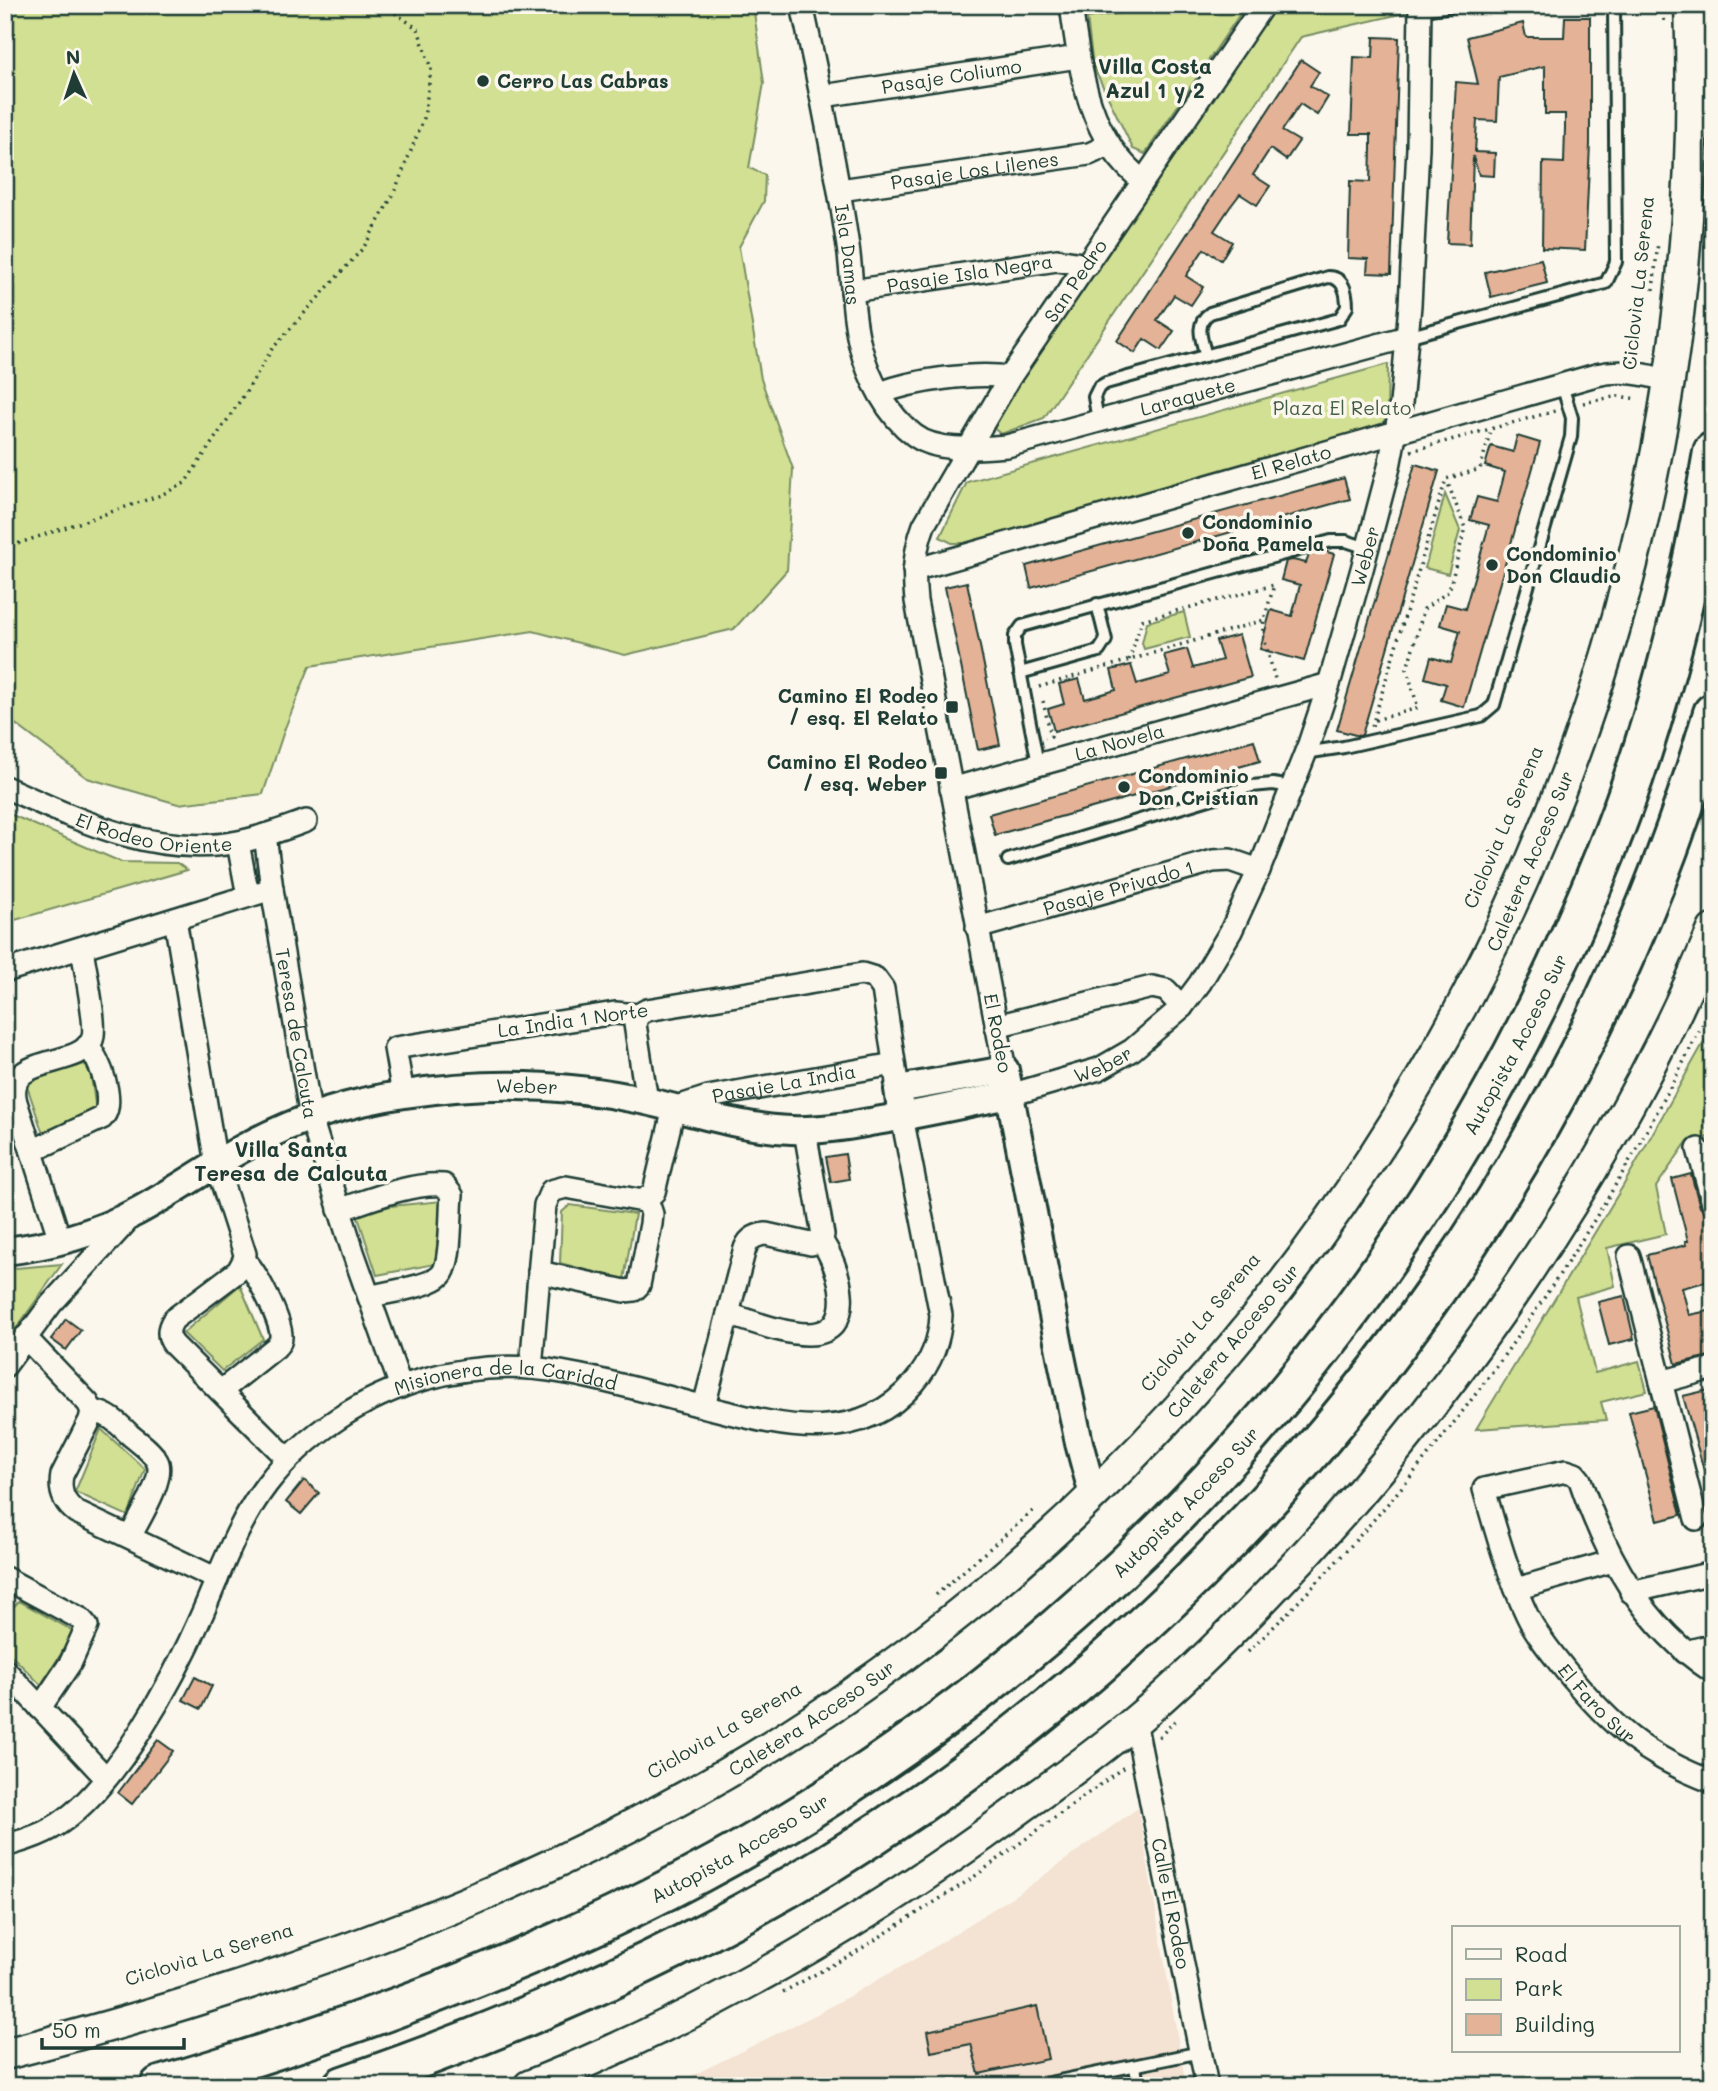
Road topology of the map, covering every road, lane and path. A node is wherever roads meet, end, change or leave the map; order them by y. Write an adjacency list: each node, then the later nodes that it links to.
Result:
1 (388, 5): 32 (path)
2 (802, 5): 12 (street, Isla Damas)
3 (1071, 5): 11 (street)
4 (1263, 5): 14 (street, San Pedro)
5 (1461, 5): 9 (lane)
6 (1614, 5): 20 (lane)
7 (1663, 5): 10 (path)
8 (1690, 5): 23 (main road, Caletera Acceso Sur)
9 (1420, 8): 20 (street, Weber)
10 (1664, 31)
11 (1078, 57): 12 (street, Pasaje Coliumo); 13 (street)
12 (822, 96): 15 (street, Isla Damas)
13 (1109, 145): 14 (street); 15 (street, Pasaje Los Lilenes)
14 (1143, 181): 17 (street, San Pedro)
15 (840, 190): 18 (street, Isla Damas)
16 (1659, 229): 19 (path, Ciclovìa La Serena)
17 (1088, 265): 18 (street, Pasaje Isla Negra); 22 (street, San Pedro)
18 (852, 291): 25 (street, Isla Damas)
19 (1652, 296)
20 (1407, 337): 26 (street, Laraquete); 28 (street, Weber)
21 (1206, 356): 21 (lane); 26 (lane)
22 (1010, 377): 25 (street); 29 (street, San Pedro)
23 (1670, 381): 24 (street, El Relato); 100 (main road, Caletera Acceso Sur)
24 (1562, 385): 28 (street, El Relato); 45 (lane)
25 (880, 393): 29 (street, Isla Damas)
26 (1098, 421): 29 (street, Laraquete)
27 (1491, 429): 31 (path)
28 (1396, 432): 33 (street, Weber); 34 (street, El Relato)
29 (967, 449): 34 (street, San Pedro)
30 (1713, 452): 123 (highway, Autopista Acceso Sur)
31 (1446, 479): 42 (path); 42 (path)
32 (5, 548)
33 (1367, 548): 35 (lane); 39 (street, Weber)
34 (914, 570): 50 (street, El Rodeo)
35 (1097, 604): 38 (lane); 38 (lane)
36 (1264, 620): 37 (path); 37 (path); 40 (path)
37 (1129, 660): 44 (path)
38 (1020, 673): 44 (lane)
39 (1329, 684): 40 (street, La Novela); 43 (street, Weber)
40 (1284, 696): 43 (street); 47 (street, La Novela)
41 (1713, 713): 124 (highway)
42 (1374, 720): 45 (path)
43 (1314, 727): 46 (street, Weber)
44 (1033, 742): 47 (lane)
45 (1366, 743): 46 (lane)
46 (1305, 753): 49 (street, Weber)
47 (1038, 764): 50 (street, La Novela)
48 (5, 787): 53 (street, El Rodeo Oriente)
49 (1292, 787): 54 (lane); 55 (street, Weber)
50 (951, 789): 59 (street, El Rodeo)
51 (306, 821): 52 (street, El Rodeo Oriente)
52 (265, 835): 53 (street, El Rodeo Oriente); 56 (street, Teresa de Calcuta)
53 (238, 843): 57 (street)
54 (1008, 860)
55 (1259, 870): 59 (street, Pasaje Privado 1); 63 (street, Weber)
56 (272, 890): 57 (street); 73 (street, Teresa de Calcuta)
57 (248, 896): 58 (street)
58 (175, 919): 61 (street); 77 (street)
59 (977, 928): 65 (street, El Rodeo)
60 (1713, 930): 116 (main road)
61 (82, 948): 62 (street); 66 (street)
62 (5, 971)
63 (1182, 1007): 65 (street); 68 (street, Weber)
64 (638, 1015): 67 (street, La India 1 Norte); 69 (street, La India 1 Norte); 70 (street)
65 (996, 1026): 68 (street, El Rodeo)
66 (88, 1046): 76 (street); 76 (street)
67 (896, 1077): 68 (street, Weber); 71 (street, Pasaje La India); 72 (street, Misionera de la Caridad)
68 (1007, 1083): 72 (street, Weber); 100 (street, El Rodeo)
69 (403, 1094): 70 (street, Weber); 73 (street, Weber)
70 (647, 1101): 71 (street, Weber)
71 (674, 1108): 74 (street, Weber); 78 (street)
72 (902, 1117): 74 (street, Weber); 97 (street, Misionera de la Caridad)
73 (311, 1118): 77 (street, Weber); 80 (street, Teresa de Calcuta)
74 (805, 1131): 82 (street)
75 (1699, 1150): 79 (street)
76 (32, 1151): 83 (street)
77 (216, 1164): 81 (street, Weber); 86 (street)
78 (647, 1199): 87 (street); 87 (street)
79 (1713, 1203)
80 (339, 1210): 88 (street, Teresa de Calcuta); 88 (street)
81 (136, 1212): 83 (street, Weber); 90 (street)
82 (820, 1239): 89 (street); 89 (street)
83 (60, 1240): 84 (street, Weber)
84 (5, 1251)
85 (1629, 1256): 94 (street)
86 (244, 1260): 96 (street); 96 (street)
87 (540, 1272): 92 (street)
88 (369, 1297): 95 (street, Teresa de Calcuta)
89 (728, 1314): 97 (street)
90 (25, 1337): 91 (street); 98 (street)
91 (5, 1366)
92 (531, 1368): 95 (street, Misionera de la Caridad); 97 (street, Misionera de la Caridad)
93 (1713, 1368): 94 (street)
94 (1661, 1382): 102 (street)
95 (401, 1387): 99 (street, Misionera de la Caridad)
96 (221, 1391): 99 (street)
97 (704, 1406)
98 (92, 1411): 103 (street); 103 (street)
99 (288, 1459): 106 (street, Misionera de la Caridad)
100 (1093, 1495): 121 (main road, Caletera Acceso Sur)
101 (1039, 1506): 110 (path)
102 (1696, 1519)
103 (130, 1537): 106 (street)
104 (1613, 1561): 108 (street); 108 (street, El Faro Sur); 109 (street)
105 (1713, 1577): 109 (street)
106 (217, 1579): 117 (street, Misionera de la Caridad)
107 (8, 1584): 115 (street)
108 (1516, 1589): 118 (street, El Faro Sur)
109 (1631, 1592): 112 (street)
110 (936, 1595)
111 (1713, 1645): 112 (street)
112 (1685, 1652): 114 (street)
113 (5, 1670): 115 (street)
114 (1713, 1672)
115 (40, 1708): 117 (street)
116 (1135, 1721): 120 (street, Calle El Rodeo); 125 (main road)
117 (106, 1778): 119 (street, Misionera de la Caridad)
118 (1713, 1782)
119 (5, 1846)
120 (1201, 2052): 122 (lane); 128 (street, Calle El Rodeo)
121 (5, 2054)
122 (1135, 2066): 126 (lane); 127 (lane)
123 (160, 2086)
124 (343, 2086)
125 (529, 2086)
126 (1034, 2086)
127 (1138, 2086)
128 (1207, 2086)

